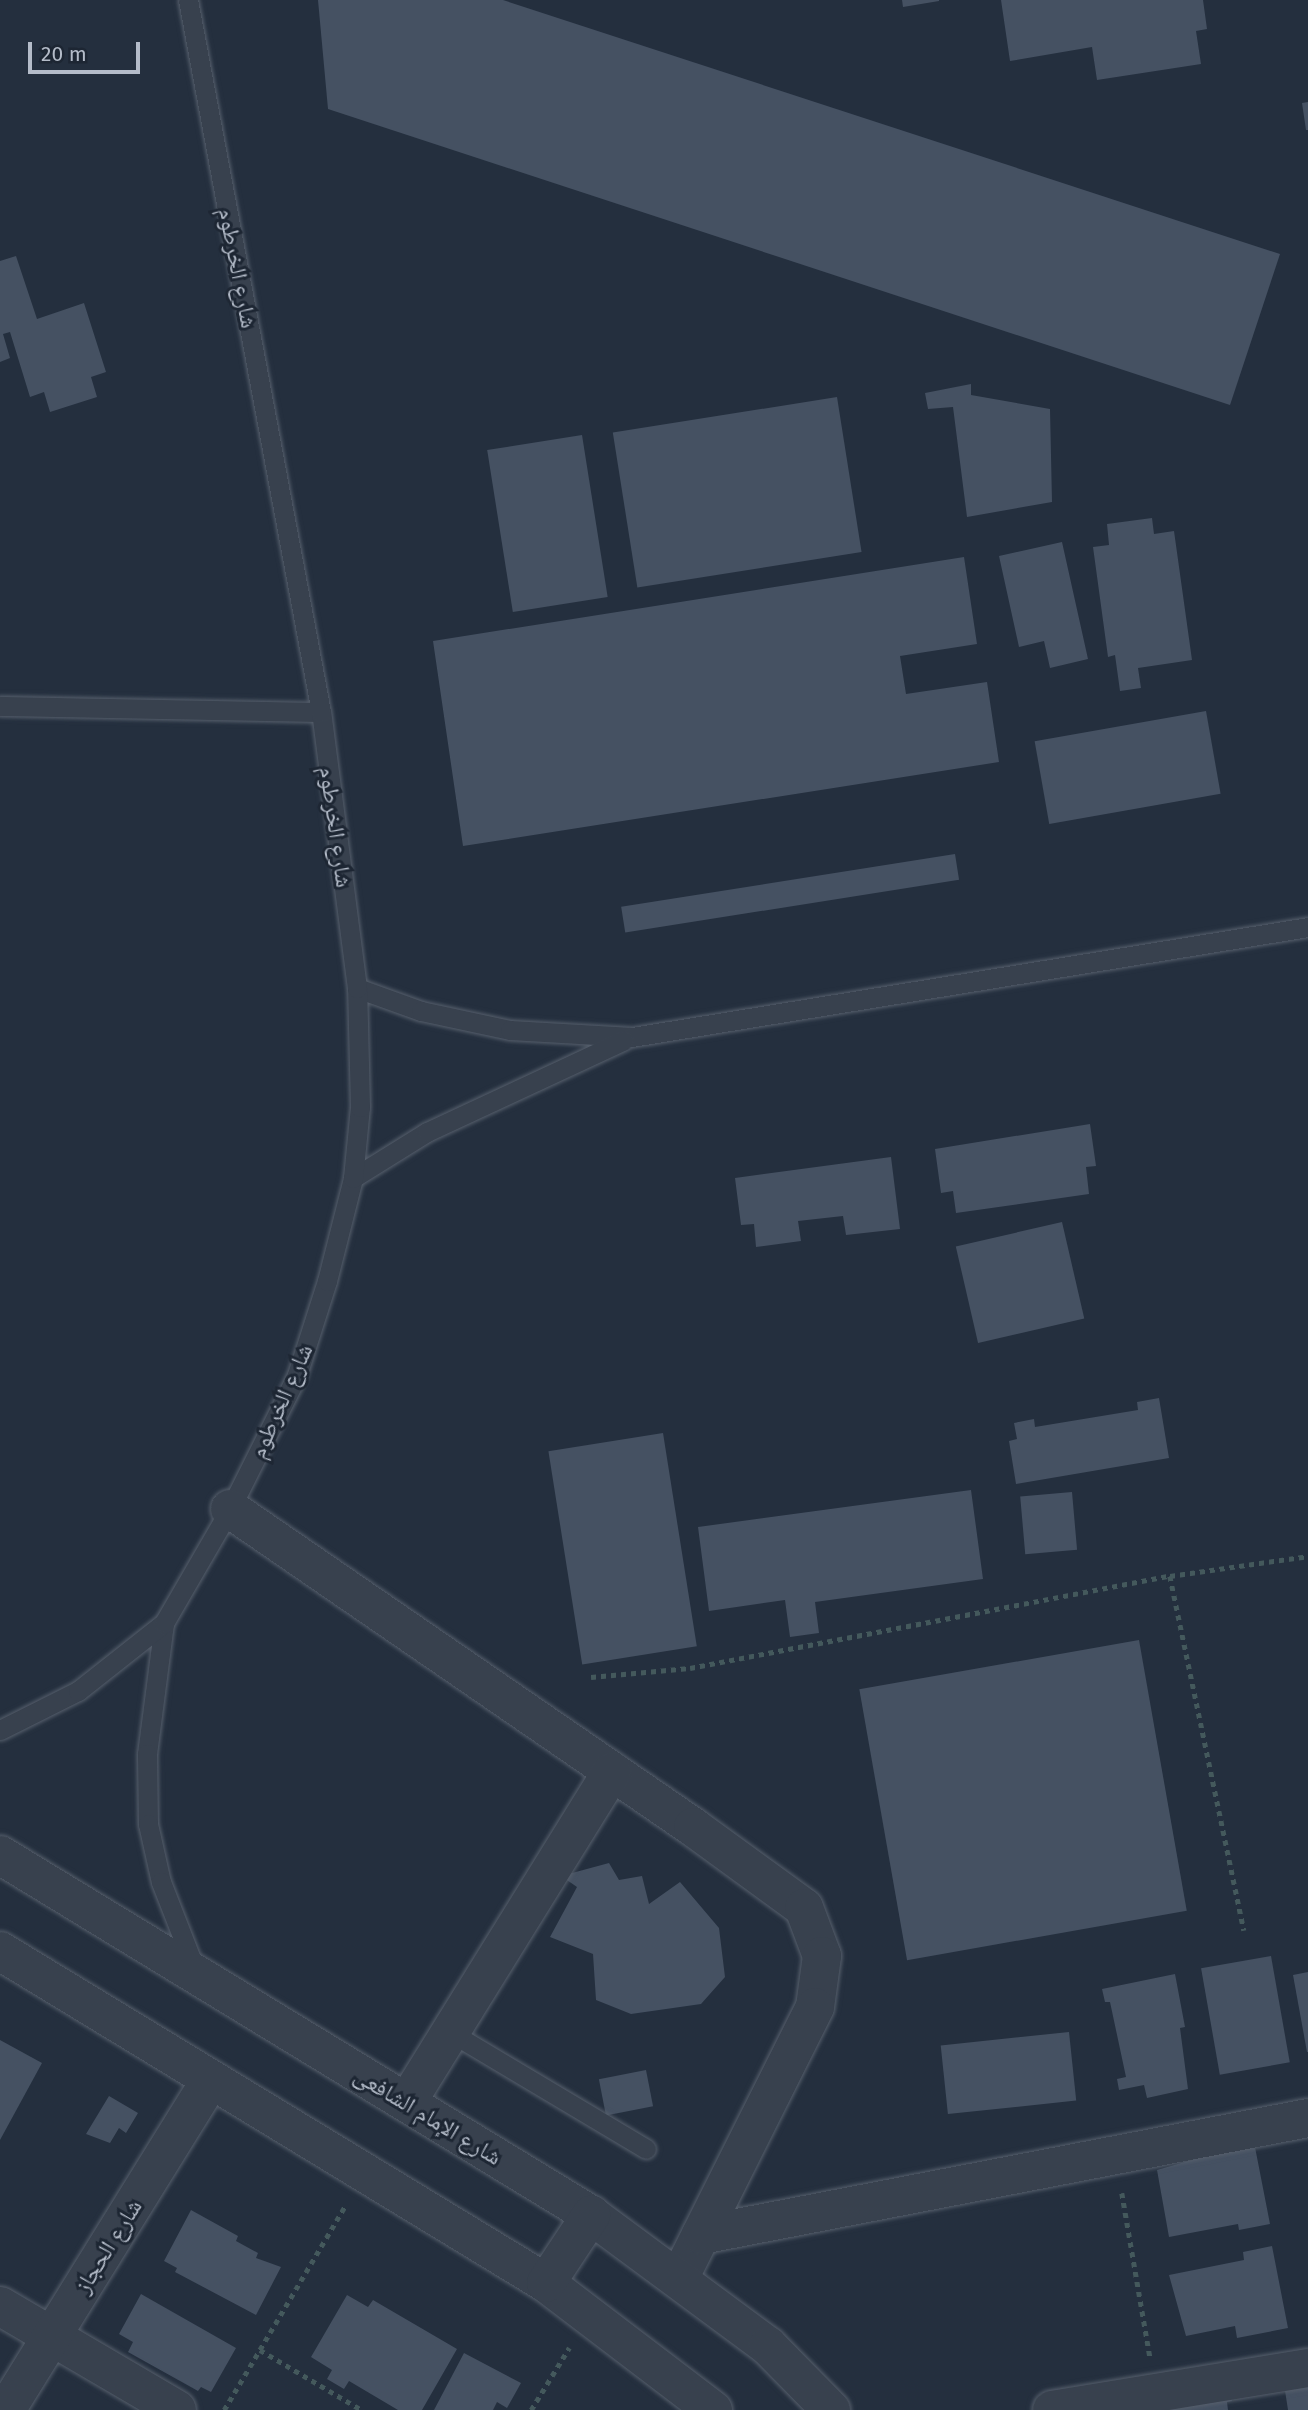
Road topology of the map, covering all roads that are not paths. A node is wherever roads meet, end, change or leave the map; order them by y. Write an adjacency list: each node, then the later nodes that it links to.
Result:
1 (188, 0): 3 (lane, شارع الخرطوم)
2 (0, 706): 3 (lane)
3 (321, 712): 5 (lane, شارع الخرطوم)
4 (1308, 927): 6 (lane)
5 (357, 988): 6 (lane); 7 (lane, شارع الخرطوم)
6 (632, 1037): 7 (lane)
7 (353, 1178): 8 (lane, شارع الخرطوم)
8 (230, 1509): 9 (lane, شارع الخرطوم); 11 (street)
9 (164, 1623): 10 (lane, شارع الخرطوم); 14 (lane, شارع الخرطوم)
10 (0, 1730)
11 (612, 1771): 15 (street); 21 (street)
12 (0, 1855): 14 (street, شارع الإمام الشافعى)
13 (0, 1951): 16 (street)
14 (198, 1977): 17 (street, شارع الإمام الشافعى)
15 (450, 2032): 17 (street); 19 (lane)
16 (210, 2081): 23 (street); 25 (street, شارع الحجاز)
17 (407, 2102): 20 (street, شارع الإمام الشافعى)
18 (1306, 2130): 21 (street)
19 (646, 2149)
20 (591, 2215): 22 (street, شارع الإمام الشافعى); 23 (street)
21 (701, 2235): 22 (street)
22 (679, 2279): 30 (street, شارع الإمام الشافعى)
23 (546, 2283): 29 (street)
24 (0, 2306): 25 (street)
25 (52, 2336): 27 (street, شارع الحجاز); 28 (street)
26 (1308, 2368): 31 (street)
27 (6, 2410)
28 (177, 2410)
29 (713, 2410)
30 (831, 2410)
31 (1052, 2410)

